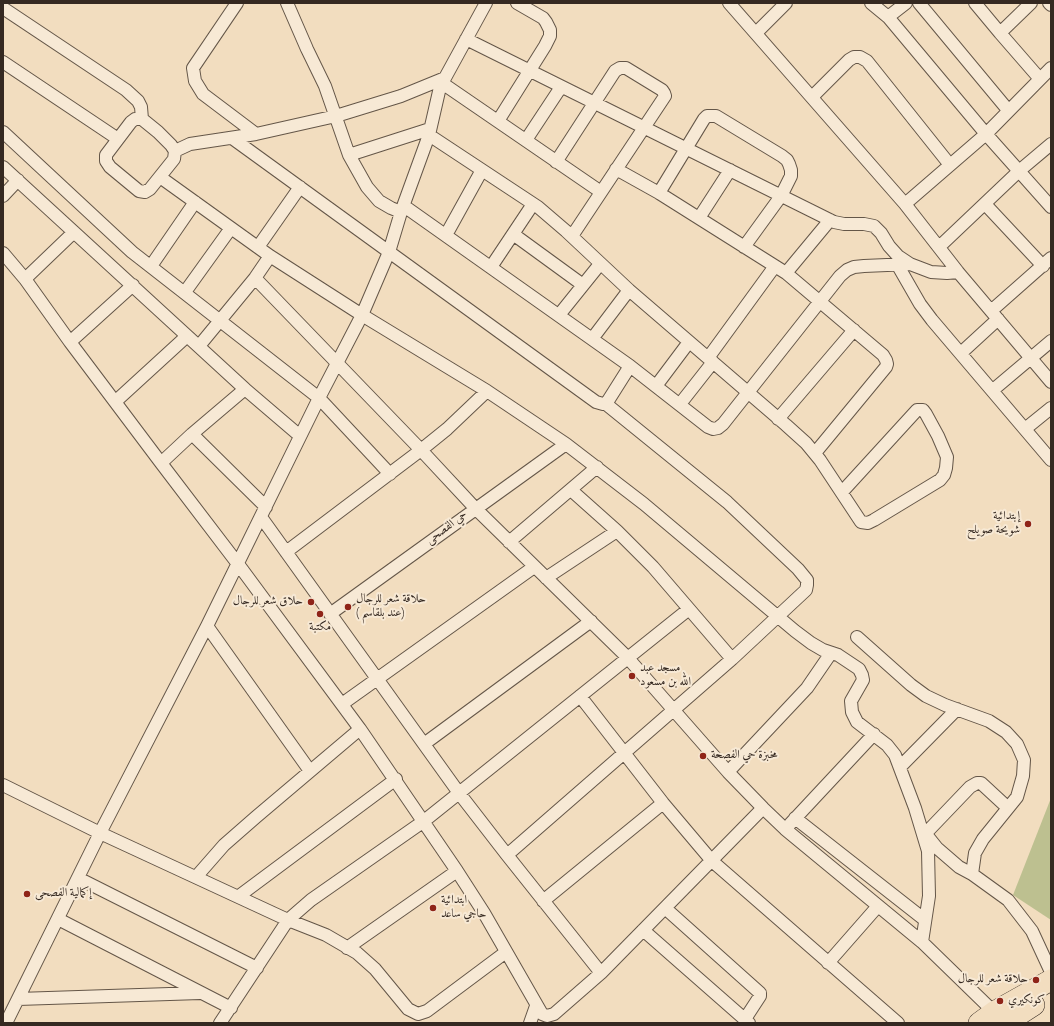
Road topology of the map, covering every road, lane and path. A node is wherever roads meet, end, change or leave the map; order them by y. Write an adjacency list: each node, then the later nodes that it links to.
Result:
1 (237, 3): 34 (street)
2 (287, 3): 28 (street)
3 (486, 3): 18 (street)
4 (517, 3): 21 (street)
5 (729, 3): 16 (street)
6 (785, 3): 16 (street)
7 (871, 3): 15 (street)
8 (906, 3): 15 (street)
9 (919, 3): 27 (street)
10 (975, 3): 17 (street)
11 (1031, 3): 17 (street)
12 (1049, 3): 13 (street)
13 (1051, 5)
14 (3, 8): 29 (street)
15 (888, 17): 35 (street)
16 (756, 33): 25 (street)
17 (1000, 33): 22 (street)
18 (466, 39): 21 (street); 23 (street)
19 (3, 62): 37 (street)
20 (1051, 68): 22 (street)
21 (529, 71): 24 (street); 30 (street)
22 (1040, 79): 27 (street)
23 (444, 80): 28 (street); 30 (street); 33 (street)
24 (561, 87): 26 (street); 38 (street)
25 (812, 97): 44 (street); 60 (street)
26 (595, 103): 31 (street); 31 (street); 43 (street)
27 (1008, 110): 35 (street)
28 (336, 116): 34 (street); 42 (street)
29 (142, 119): 37 (street); 41 (street)
30 (498, 121): 38 (street)
31 (643, 128): 40 (street); 46 (street)
32 (3, 132): 81 (street)
33 (430, 132): 42 (street); 47 (street); 63 (street)
34 (256, 134): 36 (street)
35 (986, 134): 44 (street); 49 (street)
36 (232, 138): 41 (street); 52 (street)
37 (118, 139): 50 (street)
38 (526, 140): 43 (street)
39 (1051, 144): 49 (street)
40 (686, 149): 48 (street); 54 (street); 57 (street)
41 (175, 151): 50 (street)
42 (349, 155): 63 (street)
43 (556, 162): 53 (street)
44 (950, 165): 60 (street)
45 (3, 167): 51 (street)
46 (616, 169): 53 (street); 54 (street)
47 (482, 170): 59 (street); 69 (street)
48 (730, 170): 57 (street); 64 (street)
49 (1019, 171): 55 (street); 61 (street)
50 (160, 176): 58 (street)
51 (18, 180): 56 (street); 67 (street)
52 (300, 187): 71 (street); 74 (street)
53 (601, 192): 70 (street)
54 (659, 193): 64 (street)
55 (1046, 193): 62 (street)
56 (3, 196)
57 (781, 196): 65 (street); 72 (street)
58 (195, 202): 66 (street); 81 (street)
59 (533, 204): 68 (street); 70 (street)
60 (905, 204): 73 (street)
61 (984, 204): 73 (street); 77 (street)
62 (1051, 207)
63 (402, 209): 69 (street); 74 (street)
64 (699, 218): 72 (street)
65 (830, 220): 80 (street); 85 (street)
66 (231, 228): 71 (street); 91 (street)
67 (74, 232): 87 (street); 88 (street)
68 (513, 234): 83 (street); 89 (street)
69 (446, 235): 83 (street)
70 (572, 236): 78 (street)
71 (258, 247): 76 (street)
72 (744, 247): 82 (street)
73 (939, 247): 84 (street)
74 (389, 252): 93 (street); 117 (street)
75 (3, 253): 87 (street)
76 (270, 256): 86 (street); 93 (street)
77 (1048, 263): 94 (street)
78 (600, 264): 89 (street); 90 (street)
79 (896, 264): 80 (street); 92 (street); 104 (street)
80 (910, 264): 84 (street)
81 (151, 266): 91 (street)
82 (775, 266): 85 (street); 106 (street)
83 (490, 267): 95 (street)
84 (958, 272): 94 (street)
85 (786, 273): 92 (street)
86 (255, 278): 96 (street); 107 (street)
87 (25, 279): 101 (street)
88 (133, 285): 98 (street); 101 (street)
89 (583, 285): 95 (street)
90 (629, 290): 99 (street); 102 (street)
91 (185, 292): 96 (street)
92 (820, 301): 97 (street); 114 (street)
93 (362, 315): 107 (street); 113 (street)
94 (994, 315): 104 (street); 105 (street)
95 (559, 316): 99 (street)
96 (220, 320): 103 (street); 115 (street)
97 (854, 330): 120 (street); 126 (street)
98 (187, 336): 103 (street); 116 (street)
99 (592, 339): 108 (street)
100 (1051, 341): 105 (street)
101 (70, 342): 116 (street)
102 (689, 342): 106 (street); 110 (street)
103 (199, 346): 111 (street)
104 (961, 353): 112 (street)
105 (1031, 358): 109 (street); 112 (street)
106 (710, 360): 114 (street); 118 (street)
107 (337, 364): 115 (street); 125 (street)
108 (630, 366): 110 (street); 117 (street)
109 (1051, 382)
110 (656, 386): 118 (street)
111 (244, 389): 122 (street); 123 (street)
112 (993, 390): 121 (street)
113 (487, 391): 124 (street); 125 (street)
114 (748, 392): 118 (street); 120 (street)
115 (319, 398): 123 (street); 130 (street)
116 (116, 401): 128 (street)
117 (606, 404): 143 (street)
118 (680, 404)
119 (1051, 408): 121 (street)
120 (778, 419): 126 (street)
121 (1025, 429): 127 (street)
122 (192, 434): 128 (street); 134 (street)
123 (300, 436): 134 (street)
124 (566, 444): 129 (street); 133 (street, حي الفصحى)
125 (421, 450): 130 (street); 133 (street)
126 (815, 453): 132 (street)
127 (1051, 460)
128 (161, 463): 138 (street)
129 (597, 467): 131 (street); 143 (street)
130 (390, 474): 137 (street)
131 (571, 490): 135 (street); 136 (street)
132 (842, 492): 132 (street)
133 (475, 508): 136 (street); 142 (street, حي الفصحى)
134 (264, 512): 137 (street); 138 (street)
135 (617, 531): 140 (street); 141 (street)
136 (509, 542): 139 (street)
137 (286, 552): 142 (street)
138 (238, 564): 145 (street); 152 (street)
139 (534, 567): 140 (street); 150 (street)
140 (546, 578): 144 (street)
141 (689, 609): 148 (street); 149 (street)
142 (330, 614): 150 (street)
143 (779, 616): 147 (street); 149 (street)
144 (590, 621): 148 (street); 157 (street)
145 (207, 626): 160 (street); 172 (street)
146 (857, 637): 153 (street)
147 (831, 653): 156 (street); 161 (street)
148 (628, 658): 151 (street); 154 (street)
149 (732, 659): 154 (street)
150 (377, 680): 152 (street); 157 (street)
151 (580, 696): 158 (street); 164 (street)
152 (342, 704): 155 (street)
153 (957, 709): 159 (street); 167 (street)
154 (673, 711): 158 (street); 161 (street)
155 (360, 729): 160 (street); 162 (street)
156 (874, 734): 159 (street); 168 (street)
157 (424, 744): 164 (street)
158 (624, 754): 165 (street); 173 (street)
159 (900, 767): 171 (street)
160 (310, 771): 177 (street)
161 (728, 772): 166 (street)
162 (396, 779): 169 (street); 179 (street)
163 (3, 785): 172 (street)
164 (459, 793): 169 (street); 173 (street)
165 (663, 803): 174 (street); 180 (street)
166 (763, 808): 170 (street); 174 (street)
167 (1008, 808): 171 (street); 176 (street)
168 (795, 818): 170 (street); 185 (street)
169 (424, 821): 175 (street); 184 (street)
170 (785, 829): 181 (street)
171 (924, 832): 176 (street); 185 (street)
172 (100, 833): 177 (street); 178 (street)
173 (507, 855): 180 (street)
174 (712, 861): 182 (street); 190 (street)
175 (457, 871): 188 (street); 189 (street)
176 (972, 874): 193 (street)
177 (196, 877): 179 (street)
178 (78, 878): 183 (street); 191 (street)
179 (239, 896): 184 (street)
180 (543, 901): 192 (street)
181 (878, 906): 187 (street); 190 (street)
182 (665, 908): 186 (street); 201 (street)
183 (58, 919): 195 (street); 197 (street)
184 (288, 920): 188 (street); 191 (street)
185 (925, 920): 187 (street)
186 (643, 930): 192 (street); 201 (street)
187 (922, 942): 200 (street)
188 (347, 948): 189 (street)
189 (506, 952): 198 (street)
190 (828, 964): 205 (street)
191 (257, 968): 199 (street)
192 (601, 972): 198 (street)
193 (1051, 972)
194 (1051, 980): 200 (highway)
195 (201, 992): 197 (street); 199 (street)
196 (1051, 994): 200 (highway)
197 (18, 999): 202 (street)
198 (536, 1006): 204 (street)
199 (231, 1008): 203 (street)
200 (995, 1020)
201 (747, 1021)
202 (6, 1023)
203 (220, 1023)
204 (530, 1023)
205 (898, 1023)

